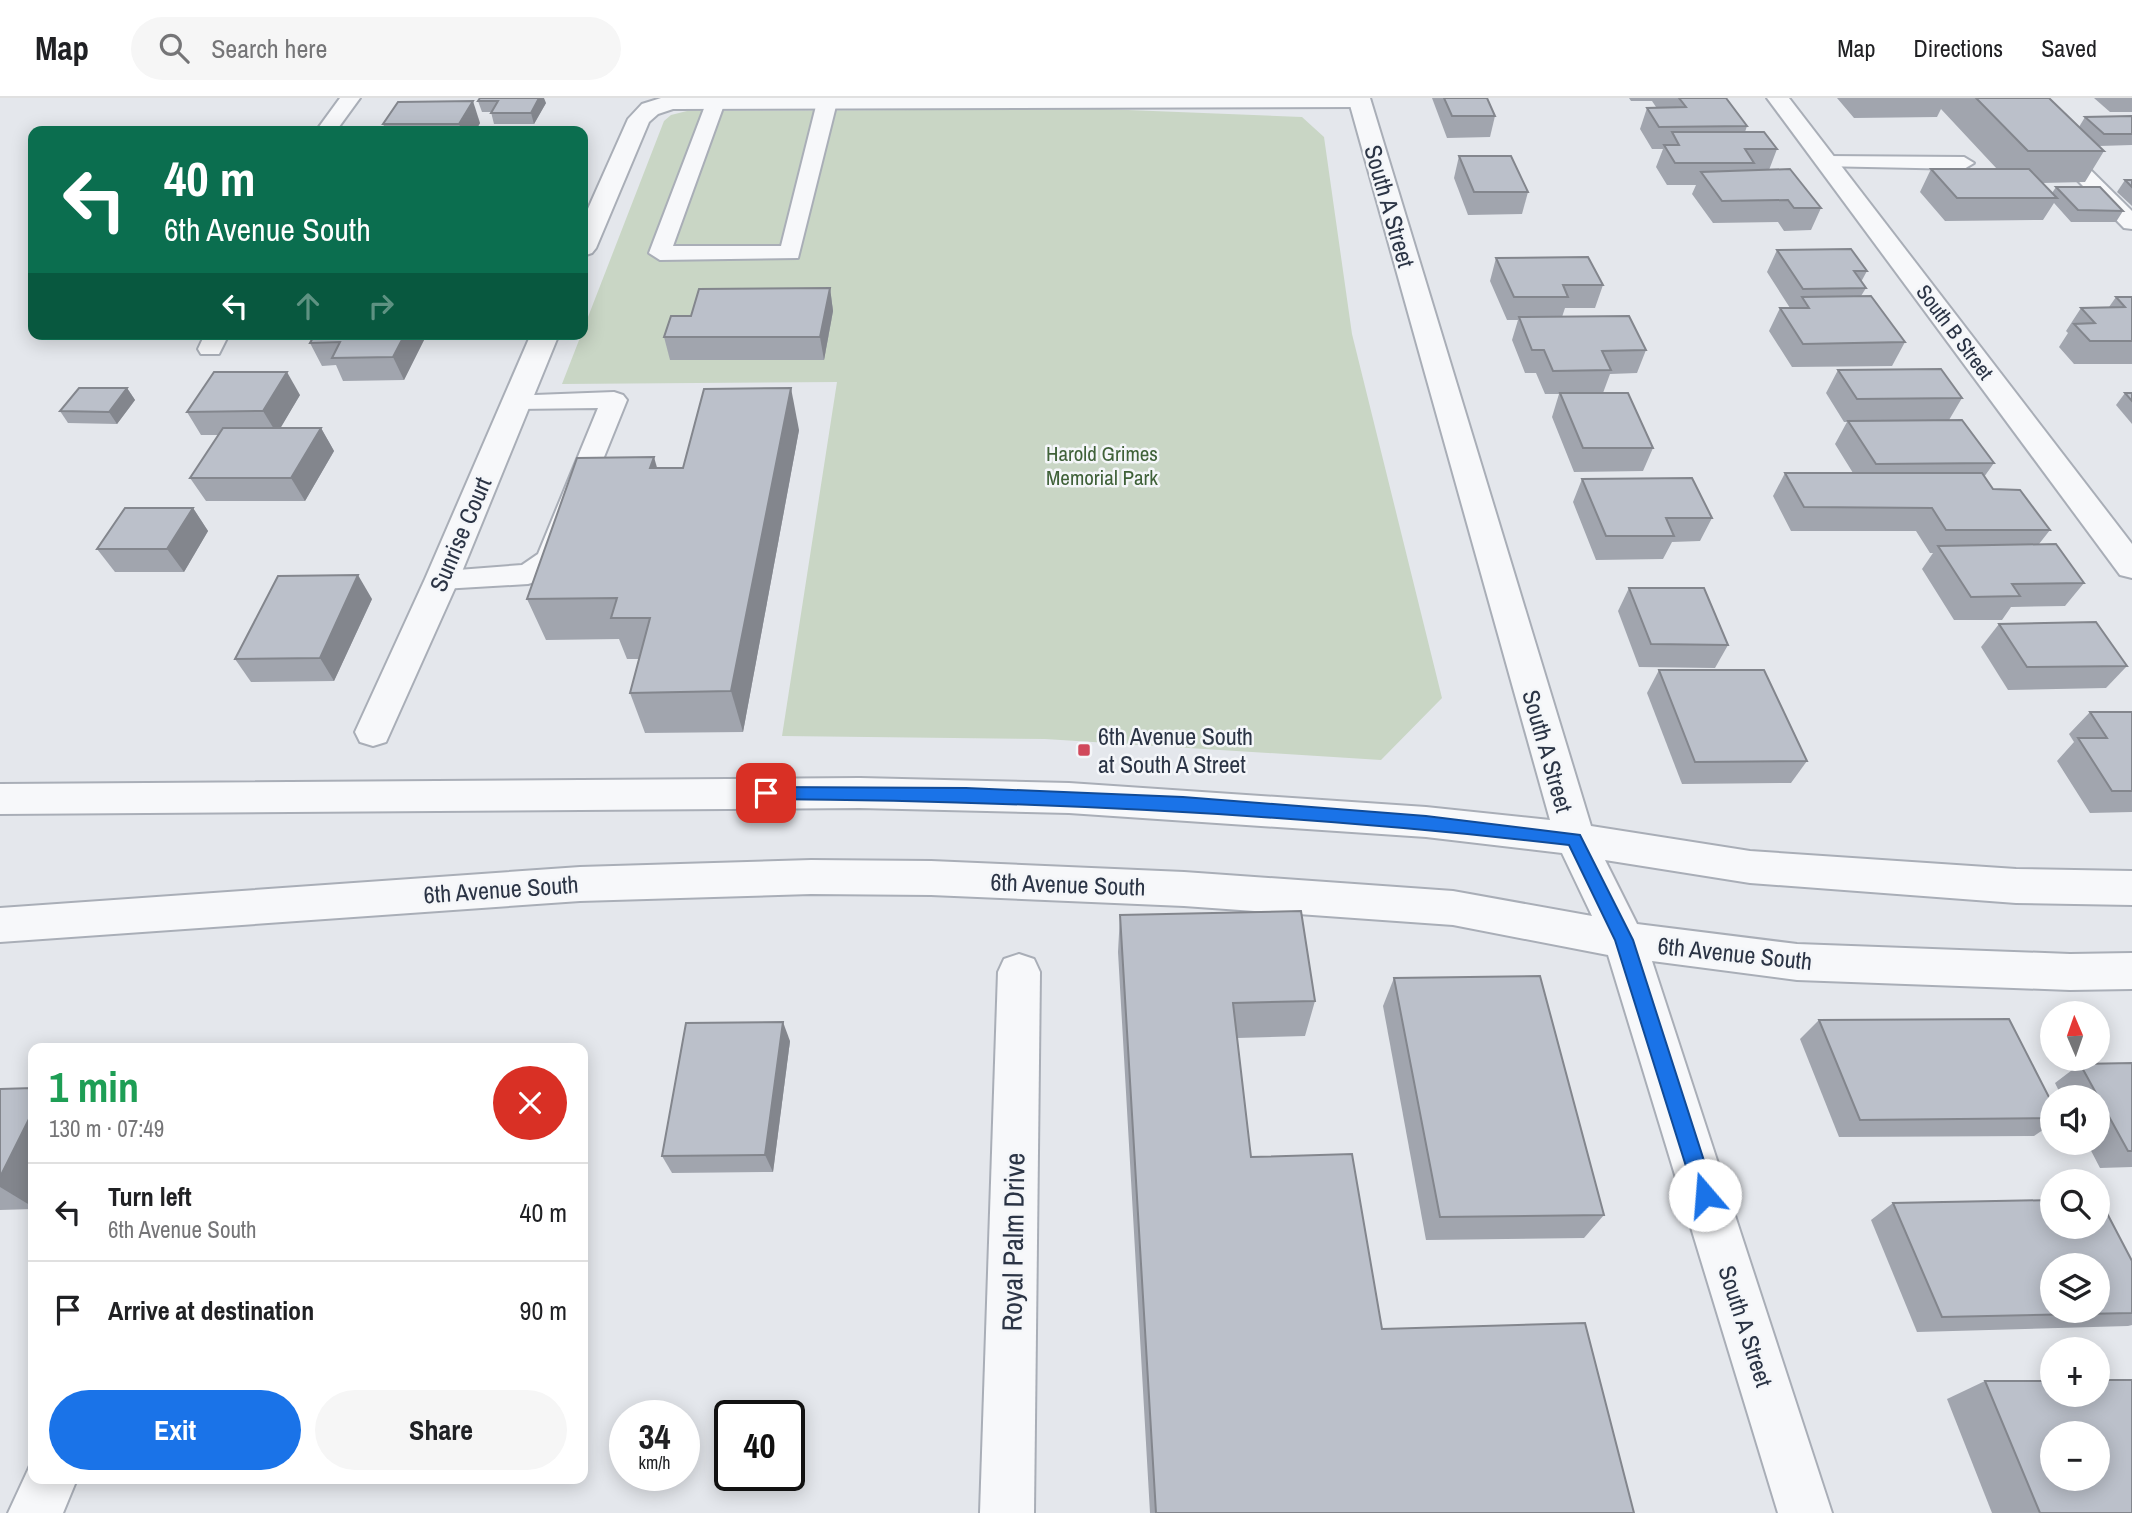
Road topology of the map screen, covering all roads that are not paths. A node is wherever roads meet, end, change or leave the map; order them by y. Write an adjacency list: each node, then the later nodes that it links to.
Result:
1 (350, 98): 8 (lane)
2 (1778, 98): 9 (street, South B Street)
3 (2007, 98): 11 (lane)
4 (1359, 99): 5 (street); 19 (street, South A Street)
5 (886, 100): 7 (street)
6 (715, 102): 7 (street); 7 (lane); 12 (street)
7 (827, 102)
8 (330, 126)
9 (1826, 162): 10 (lane); 15 (street, South B Street)
10 (1964, 163)
11 (2132, 223)
12 (588, 236)
13 (542, 340): 14 (street, Sunrise Court)
14 (516, 401): 16 (street, Sunrise Court); 16 (lane)
15 (2132, 567)
16 (442, 579): 17 (street, Sunrise Court)
17 (373, 732)
18 (0, 799): 19 (street)
19 (1575, 839): 20 (street); 22 (street, South A Street)
20 (2132, 888)
21 (0, 925): 22 (street, 6th Avenue South)
22 (1624, 940): 23 (street, 6th Avenue South); 28 (street, South A Street)
23 (2132, 971)
24 (1019, 972): 27 (street, Royal Palm Drive)
25 (48, 1484): 26 (street)
26 (35, 1513)
27 (1007, 1513)
28 (1805, 1513)

